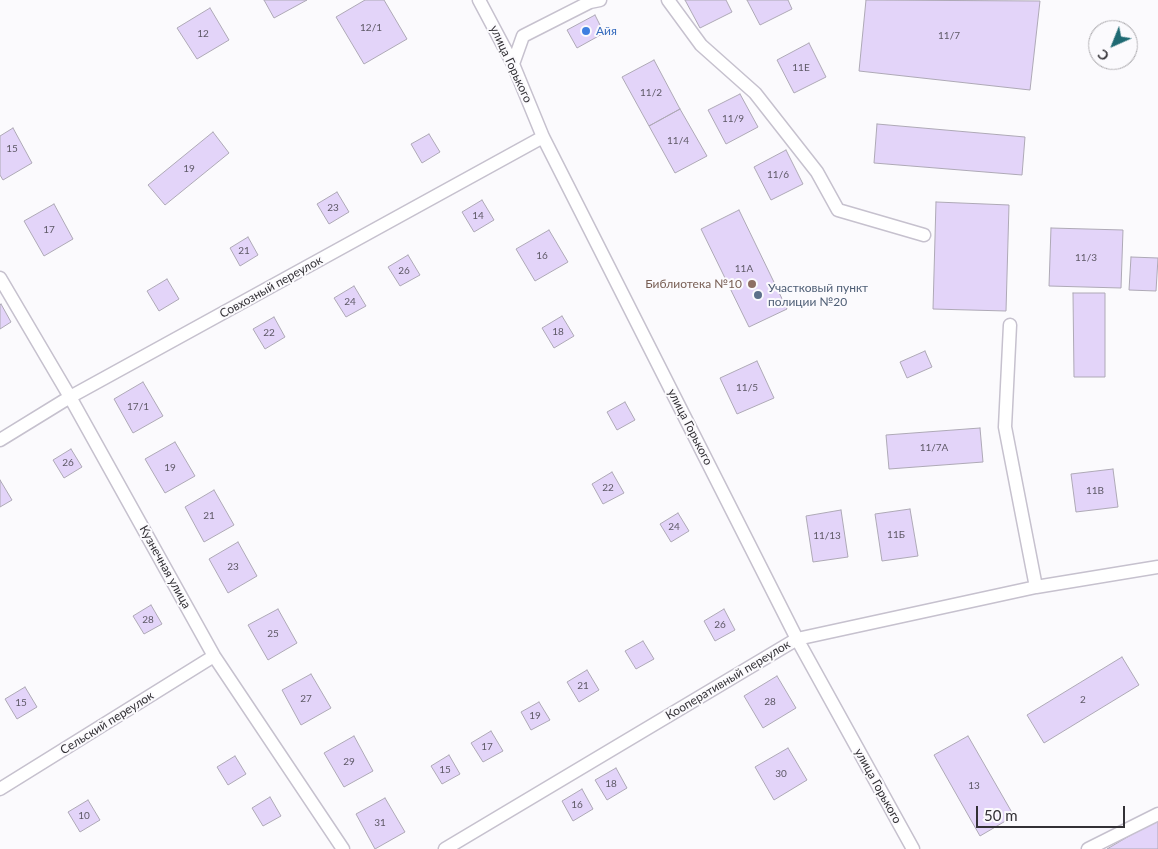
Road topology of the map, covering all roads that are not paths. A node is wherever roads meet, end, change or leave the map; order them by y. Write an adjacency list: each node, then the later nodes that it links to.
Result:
1 (479, 0): 4 (lane, улица Горького)
2 (600, 0): 4 (lane)
3 (668, 0): 6 (lane)
4 (513, 64): 5 (lane, улица Горького)
5 (543, 138): 9 (lane, Совхозный переулок); 13 (lane, улица Горького)
6 (924, 235)
7 (0, 278): 9 (lane, Кузнечная улица)
8 (1010, 325): 12 (lane)
9 (70, 397): 10 (lane, Совхозный переулок); 14 (lane, Кузнечная улица)
10 (0, 440)
11 (1158, 567): 12 (lane, Кооперативный переулок)
12 (1036, 587): 13 (lane, Кооперативный переулок)
13 (797, 639): 18 (lane, Кооперативный переулок); 19 (lane, улица Горького)
14 (214, 656): 15 (lane, Сельский переулок); 17 (lane, Кузнечная улица)
15 (0, 789)
16 (1158, 814): 20 (lane)
17 (343, 849)
18 (445, 849)
19 (913, 849)
20 (1088, 849)

